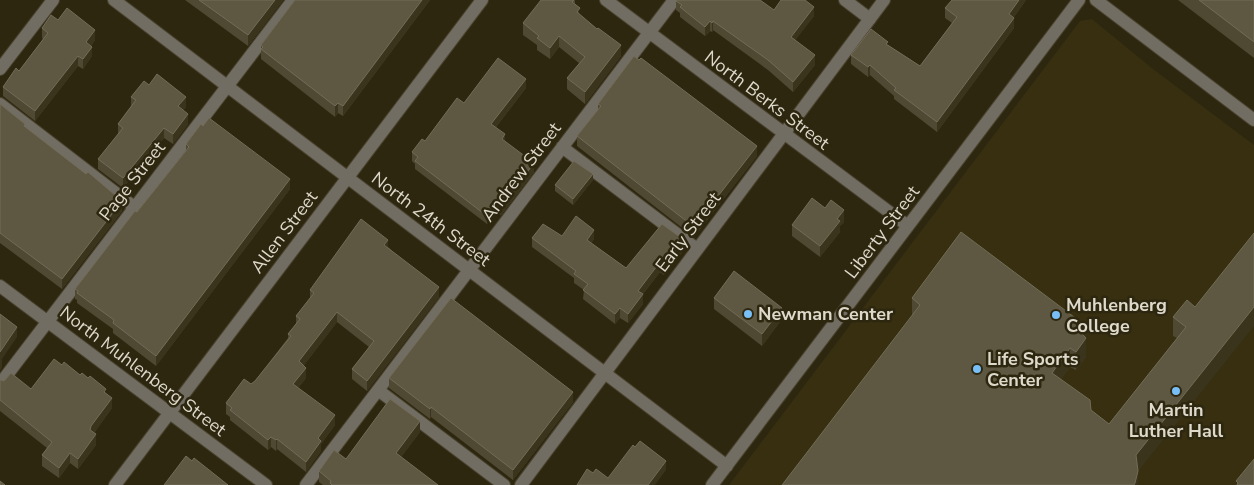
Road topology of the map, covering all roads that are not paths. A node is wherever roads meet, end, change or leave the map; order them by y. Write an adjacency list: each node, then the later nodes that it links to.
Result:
1 (52, 0): 13 (street)
2 (114, 0): 14 (street, North 24th Street)
3 (293, 0): 14 (street, Page Street)
4 (482, 0): 19 (street, Allen Street)
5 (606, 0): 12 (street, North Berks Street)
6 (674, 0): 12 (street, Andrew Street)
7 (845, 0): 11 (street)
8 (884, 0): 11 (street, Early Street)
9 (1079, 0): 21 (street, Liberty Street)
10 (1096, 0): 16 (street)
11 (870, 19): 17 (street, Early Street)
12 (649, 33): 17 (street, North Berks Street); 18 (street, Andrew Street)
13 (0, 69)
14 (227, 86): 19 (street, North 24th Street); 20 (street, Page Street)
15 (0, 104): 20 (street)
16 (1254, 120)
17 (783, 135): 21 (street, North Berks Street); 22 (street, Early Street)
18 (562, 147): 22 (street); 23 (street, Andrew Street)
19 (347, 178): 23 (street, North 24th Street); 29 (street, Allen Street)
20 (134, 207): 25 (street, Page Street)
21 (908, 226): 30 (street, Liberty Street)
22 (698, 249): 26 (street, Early Street)
23 (469, 270): 26 (street, North 24th Street); 28 (street, Andrew Street)
24 (0, 286): 25 (street, North Muhlenberg Street)
25 (48, 321): 27 (street, Page Street); 29 (street, North Muhlenberg Street)
26 (604, 373): 30 (street, North 24th Street); 35 (street, Early Street)
27 (0, 384)
28 (378, 390): 33 (street, Andrew Street); 34 (street)
29 (169, 413): 31 (street, Allen Street); 32 (street, North Muhlenberg Street)
30 (727, 466): 36 (street, Liberty Street)
31 (115, 485)
32 (266, 485)
33 (306, 485)
34 (504, 485)
35 (521, 485)
36 (712, 485)

